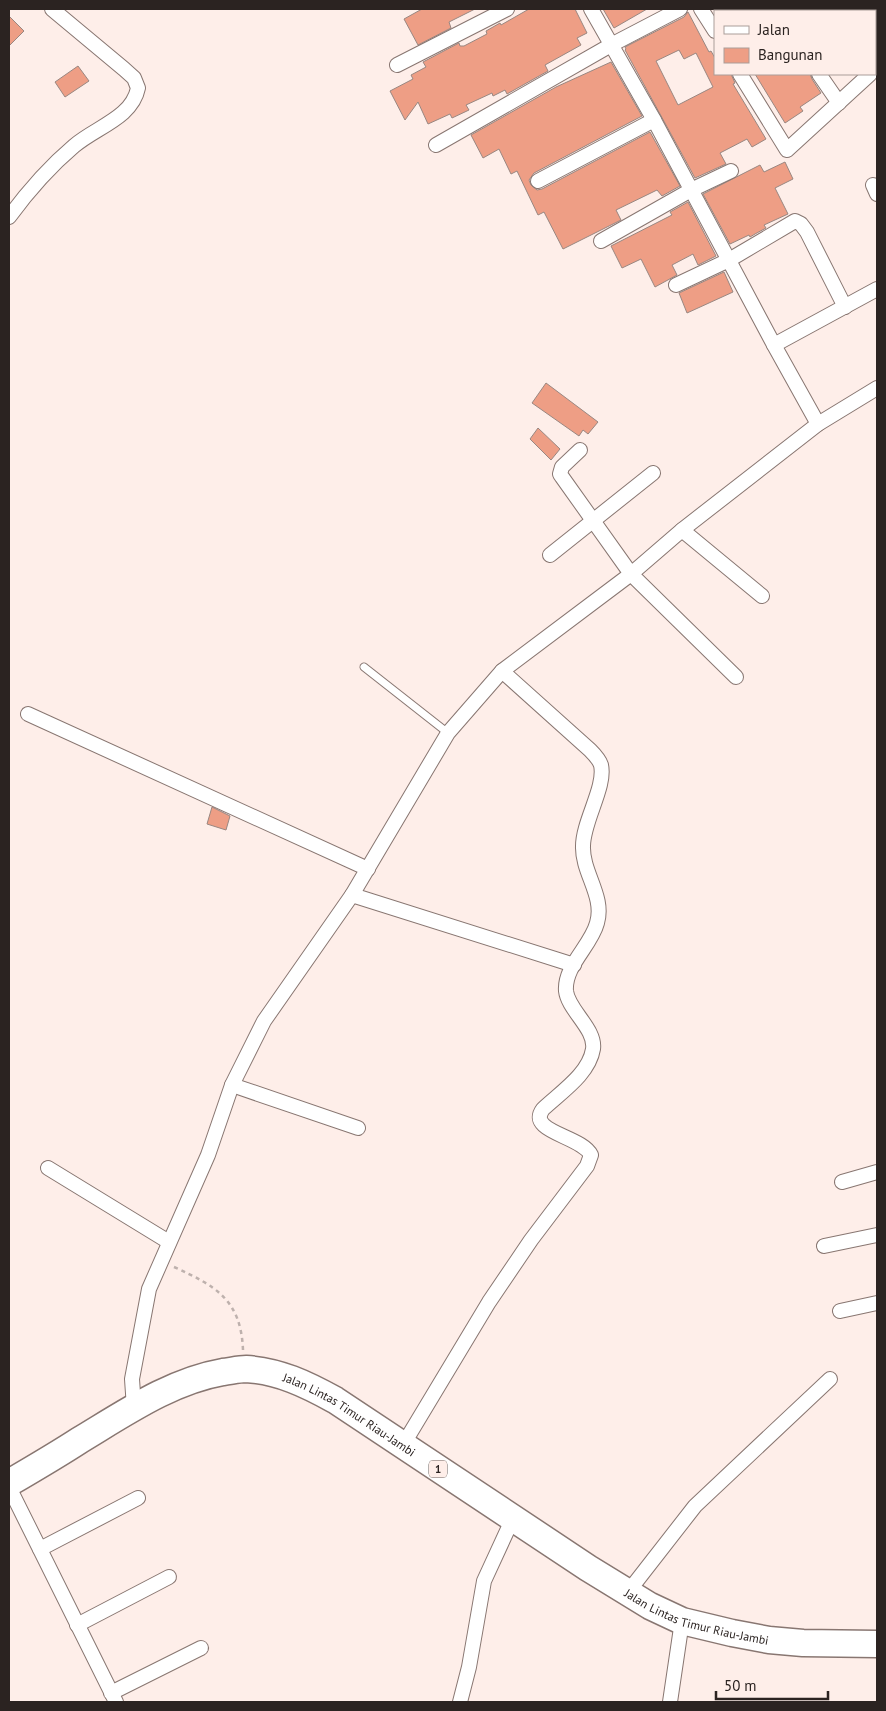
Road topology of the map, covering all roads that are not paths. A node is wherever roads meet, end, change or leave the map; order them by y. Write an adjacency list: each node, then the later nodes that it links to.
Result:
1 (52, 9): 18 (street)
2 (507, 9): 8 (street)
3 (591, 9): 7 (street)
4 (680, 9): 7 (street)
5 (701, 9): 6 (street)
6 (714, 30)
7 (611, 45): 13 (street); 14 (street)
8 (396, 65)
9 (741, 75): 12 (street)
10 (820, 75): 12 (street)
11 (869, 75): 12 (street)
12 (838, 103)
13 (654, 120): 16 (street); 17 (street)
14 (436, 145)
15 (731, 171): 17 (street)
16 (538, 181)
17 (691, 190): 19 (street); 20 (street)
18 (9, 217)
19 (601, 241)
20 (729, 260): 21 (street); 23 (street); 24 (street)
21 (676, 285)
22 (877, 289): 23 (street)
23 (845, 307): 24 (street)
24 (774, 345): 26 (street)
25 (877, 388): 26 (street)
26 (818, 424): 30 (street)
27 (580, 450): 29 (street)
28 (652, 473): 29 (street)
29 (593, 521): 31 (street); 32 (street)
30 (682, 530): 32 (street); 33 (street)
31 (550, 555)
32 (631, 574): 35 (street); 36 (street)
33 (762, 596)
34 (364, 667): 38 (lane)
35 (502, 671): 38 (street); 41 (street)
36 (736, 677)
37 (28, 714): 39 (street)
38 (448, 733): 39 (street)
39 (368, 869): 40 (street)
40 (352, 895): 41 (street); 42 (street)
41 (574, 965): 54 (street)
42 (232, 1084): 43 (street); 48 (street)
43 (358, 1128)
44 (48, 1168): 48 (street)
45 (877, 1172): 46 (street)
46 (842, 1182)
47 (877, 1235): 49 (street)
48 (169, 1242): 53 (street)
49 (824, 1246)
50 (877, 1304): 51 (street)
51 (840, 1311)
52 (830, 1378): 60 (street)
53 (134, 1408): 54 (highway, Jalan Lintas Timur Riau-Jambi / 1); 55 (highway, Jalan Lintas Timur Riau-Jambi / 1)
54 (403, 1445): 57 (highway, Jalan Lintas Timur Riau-Jambi / 1)
55 (9, 1485): 58 (street)
56 (138, 1498): 58 (street)
57 (513, 1518): 60 (highway, Jalan Lintas Timur Riau-Jambi / 1); 66 (street)
58 (40, 1549): 62 (street)
59 (169, 1577): 62 (street)
60 (628, 1592): 61 (highway, Jalan Lintas Timur Riau-Jambi / 1)
61 (682, 1621): 63 (highway, Jalan Lintas Timur Riau-Jambi / 1); 67 (street)
62 (77, 1624): 65 (street)
63 (877, 1644)
64 (201, 1648): 65 (street)
65 (114, 1698)
66 (460, 1702)
67 (670, 1702)

